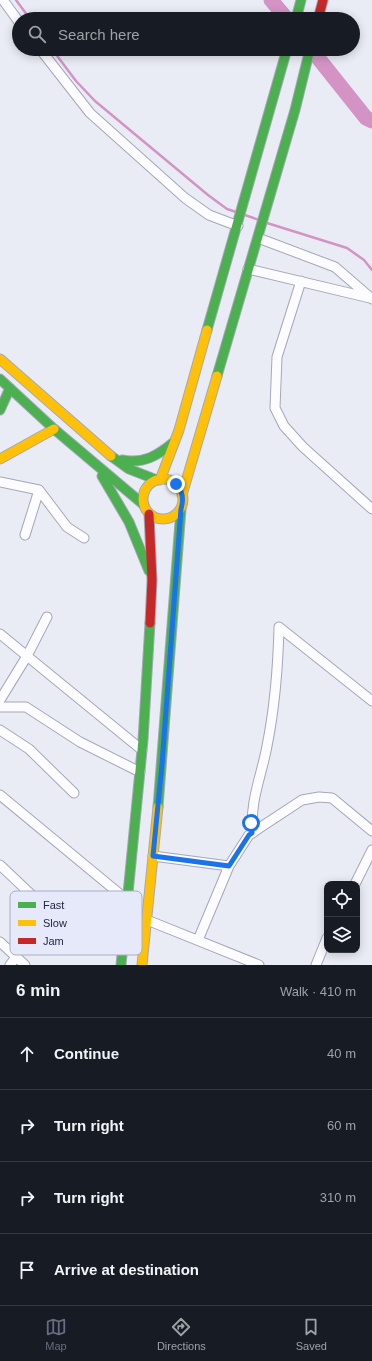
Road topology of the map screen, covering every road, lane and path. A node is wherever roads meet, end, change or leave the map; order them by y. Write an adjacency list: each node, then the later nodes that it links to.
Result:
1 (2, 0): 6 (street)
2 (301, 0): 4 (main road)
3 (322, 2): 5 (main road)
4 (298, 12)
5 (320, 12)
6 (12, 13)
7 (45, 56): 10 (street)
8 (285, 56): 10 (main road)
9 (308, 56): 11 (main road)
10 (238, 226): 20 (main road)
11 (258, 238): 12 (main road); 14 (street)
12 (248, 269): 13 (street); 27 (main road)
13 (300, 281): 14 (street); 30 (street)
14 (372, 299)
15 (0, 359): 21 (main road)
16 (0, 379): 17 (main road)
17 (10, 388): 18 (main road); 19 (main road)
18 (0, 410)
19 (54, 429): 22 (main road); 23 (main road)
20 (174, 442): 21 (main road); 24 (main road)
21 (112, 457): 24 (main road)
22 (0, 458)
23 (93, 463): 28 (main road); 34 (main road)
24 (159, 480): 27 (main road); 28 (main road)
25 (0, 482): 26 (street)
26 (39, 490): 32 (street); 33 (street)
27 (182, 495): 29 (main road)
28 (144, 505): 31 (main road)
29 (181, 509): 31 (main road); 49 (main road)
30 (372, 509)
31 (149, 514): 34 (main road)
32 (25, 535)
33 (84, 538)
34 (152, 580): 42 (main road)
35 (47, 617): 37 (street)
36 (0, 634): 37 (street)
37 (27, 656): 38 (street); 42 (street)
38 (0, 700)
39 (372, 700): 47 (street)
40 (0, 707): 43 (street)
41 (0, 730): 44 (street)
42 (142, 750): 43 (main road)
43 (140, 772): 55 (main road)
44 (74, 793)
45 (0, 794): 54 (street)
46 (372, 830): 47 (street)
47 (252, 833): 51 (street)
48 (372, 850): 52 (street)
49 (153, 856): 51 (street); 56 (main road)
50 (0, 865): 53 (street)
51 (229, 866): 57 (street)
52 (356, 881)
53 (27, 891)
54 (116, 891)
55 (128, 891)
56 (147, 920): 57 (street); 66 (main road)
57 (198, 940): 67 (street)
58 (0, 942): 60 (street)
59 (324, 945): 68 (street)
60 (10, 951)
61 (122, 955): 65 (main road)
62 (16, 957): 63 (street); 64 (street)
63 (10, 965)
64 (25, 965)
65 (121, 965)
66 (142, 965)
67 (259, 965)
68 (316, 965)

